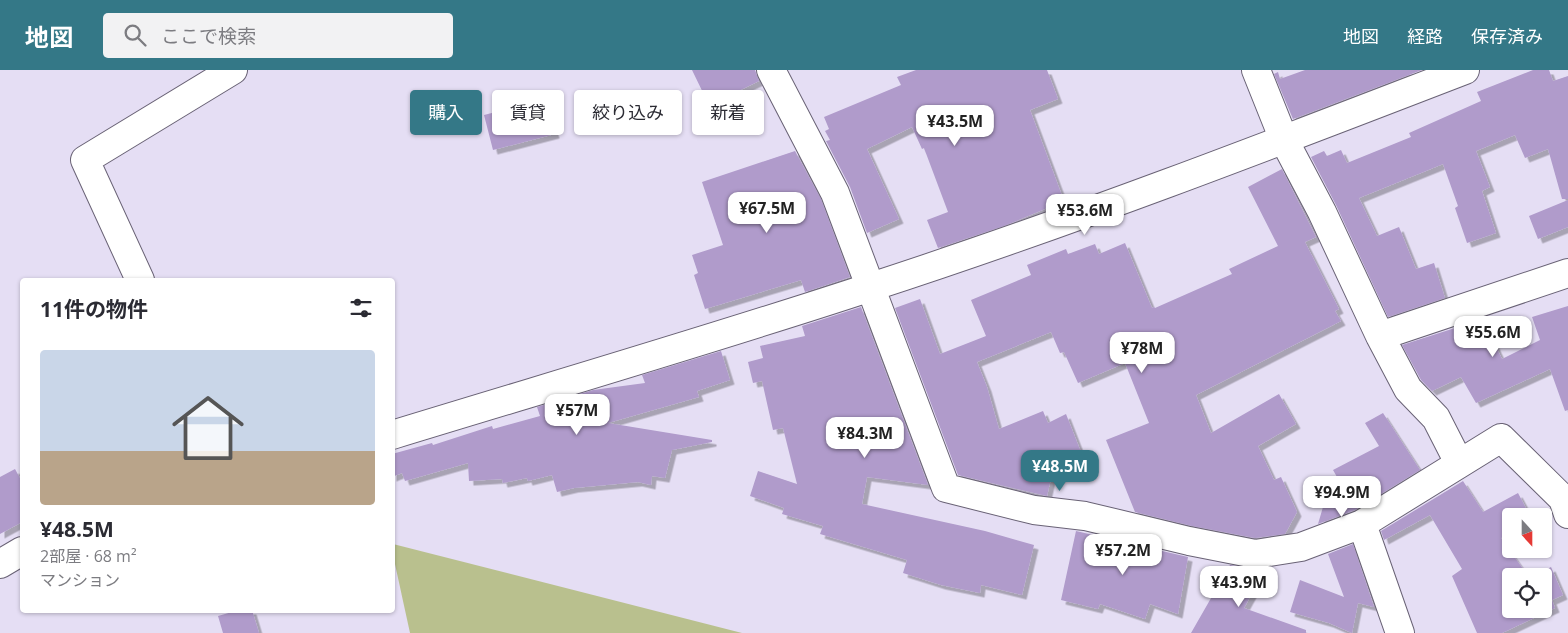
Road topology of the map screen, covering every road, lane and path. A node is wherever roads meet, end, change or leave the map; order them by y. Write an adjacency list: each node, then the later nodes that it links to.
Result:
1 (233, 70): 7 (street)
2 (771, 70): 8 (street)
3 (1256, 70): 5 (street)
4 (1465, 70): 5 (street)
5 (1284, 140): 8 (street); 9 (street)
6 (1568, 273): 9 (street)
7 (139, 278)
8 (870, 288): 10 (street); 13 (street)
9 (1380, 336): 11 (street)
10 (395, 434)
11 (1459, 463): 12 (street); 13 (street)
12 (1568, 514)
13 (1362, 524): 16 (street)
14 (20, 552): 15 (street)
15 (0, 564)
16 (1400, 633)

